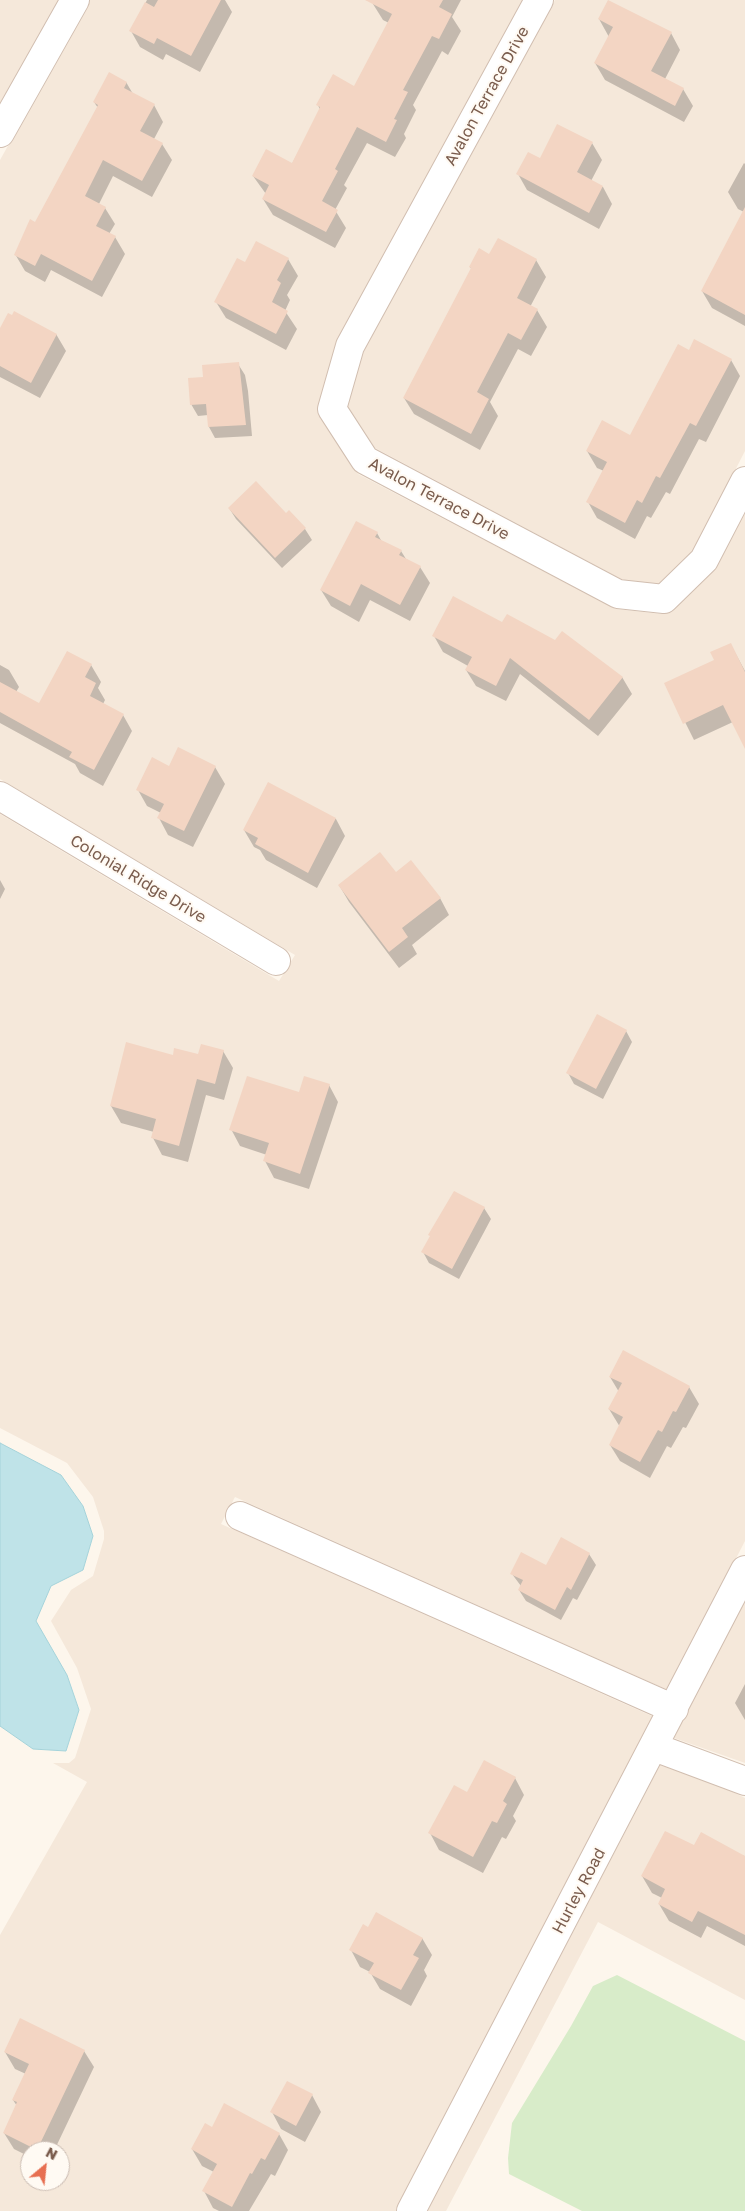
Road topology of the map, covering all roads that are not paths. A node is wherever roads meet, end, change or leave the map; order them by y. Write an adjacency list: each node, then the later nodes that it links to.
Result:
1 (75, 0): 3 (street)
2 (539, 0): 4 (street, Avalon Terrace Drive)
3 (0, 133)
4 (745, 480)
5 (0, 796): 6 (street, Colonial Ridge Drive)
6 (276, 961)
7 (240, 1516): 9 (street)
8 (745, 1570): 9 (street, Hurley Road)
9 (674, 1709): 10 (street, Hurley Road)
10 (654, 1747): 11 (street); 12 (street, Hurley Road)
11 (745, 1781)
12 (411, 2211)

